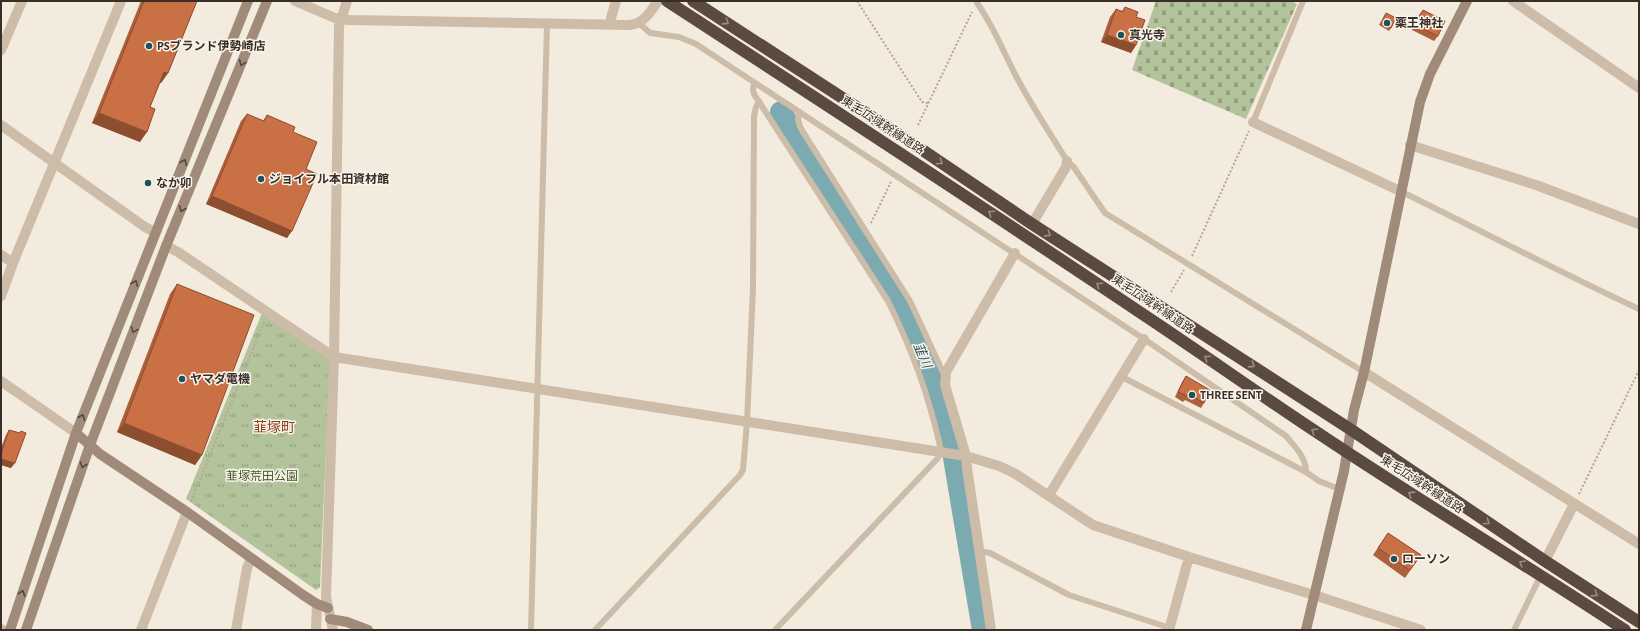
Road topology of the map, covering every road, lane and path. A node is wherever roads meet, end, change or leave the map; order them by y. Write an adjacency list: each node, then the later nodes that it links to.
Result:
1 (121, 1): 32 (street)
2 (248, 1): 38 (street, one-way to 2)
3 (268, 1): 39 (street, one-way to 39)
4 (295, 1): 16 (street)
5 (347, 1): 16 (street)
6 (616, 1): 19 (street)
7 (658, 1): 17 (street)
8 (667, 1): 60 (highway, 東毛広域幹線道路, one-way to 8)
9 (693, 1): 35 (highway, 東毛広域幹線道路, one-way to 35)
10 (857, 1): 25 (path)
11 (1303, 1): 27 (lane)
12 (1467, 1): 30 (street)
13 (1514, 1): 23 (street)
14 (977, 2): 25 (path); 31 (lane)
15 (18, 3): 20 (street)
16 (341, 18): 18 (street); 49 (street)
17 (639, 23): 19 (street); 22 (lane)
18 (547, 24): 19 (street); 55 (lane)
19 (611, 25)
20 (4, 33): 21 (street)
21 (1, 50)
22 (754, 82): 24 (lane); 26 (lane)
23 (1639, 88)
24 (759, 101): 56 (lane); 61 (lane)
25 (928, 103): 29 (path)
26 (799, 112): 33 (lane); 37 (lane)
27 (1252, 122): 34 (street); 43 (path)
28 (1, 125): 32 (street)
29 (918, 125)
30 (1410, 145): 34 (street); 36 (street)
31 (1067, 161): 35 (street); 43 (lane)
32 (54, 163): 38 (street); 42 (street)
33 (894, 174): 37 (path); 40 (lane)
34 (1402, 192): 46 (lane); 52 (street)
35 (1032, 224): 57 (highway, 東毛広域幹線道路, one-way to 57)
36 (1639, 224)
37 (867, 231): 51 (lane)
38 (156, 232): 58 (street, one-way to 38)
39 (166, 246): 49 (street); 59 (street, one-way to 59)
40 (1015, 254): 48 (lane); 51 (street)
41 (1, 255): 42 (street)
42 (13, 263): 45 (street)
43 (1188, 264): 44 (path); 52 (lane)
44 (1171, 292)
45 (1, 296)
46 (1639, 309)
47 (264, 320): 67 (path)
48 (1144, 339): 53 (street); 63 (lane)
49 (334, 357): 55 (street); 76 (street)
50 (1639, 370): 66 (path)
51 (946, 372): 62 (street)
52 (1364, 372): 57 (street); 66 (street)
53 (1122, 377): 63 (lane); 65 (street)
54 (1, 381): 58 (street)
55 (538, 389): 56 (street); 87 (lane)
56 (748, 422): 61 (street); 88 (lane)
57 (1350, 429): 60 (street); 72 (highway, 東毛広域幹線道路, one-way to 72)
58 (76, 433): 59 (street); 80 (street, one-way to 58)
59 (90, 445): 67 (street); 81 (street, one-way to 81)
60 (1347, 452): 64 (street); 73 (highway, 東毛広域幹線道路, one-way to 60)
61 (943, 453): 62 (street); 89 (lane)
62 (964, 456): 65 (street); 69 (street)
63 (1306, 472): 64 (lane)
64 (1339, 489): 74 (street)
65 (1050, 495): 71 (street)
66 (1574, 504): 68 (street); 72 (street)
67 (187, 512): 70 (street); 82 (street)
68 (1639, 544)
69 (979, 551): 79 (lane); 90 (street)
70 (251, 558): 75 (street); 83 (street)
71 (1189, 558): 74 (street); 79 (street)
72 (1545, 561): 78 (highway, 東毛広域幹線道路, one-way to 78)
73 (1541, 575): 93 (lane); 94 (highway, 東毛広域幹線道路)
74 (1314, 595): 91 (street); 92 (street)
75 (317, 604): 76 (street); 84 (street)
76 (328, 608): 77 (street)
77 (330, 619): 85 (street); 86 (street)
78 (1639, 622)
79 (1169, 629)
80 (10, 630)
81 (26, 630)
82 (141, 630)
83 (236, 630)
84 (316, 630)
85 (334, 630)
86 (368, 630)
87 (531, 630)
88 (595, 630)
89 (775, 630)
90 (991, 630)
91 (1306, 630)
92 (1421, 630)
93 (1514, 630)
94 (1625, 630)

